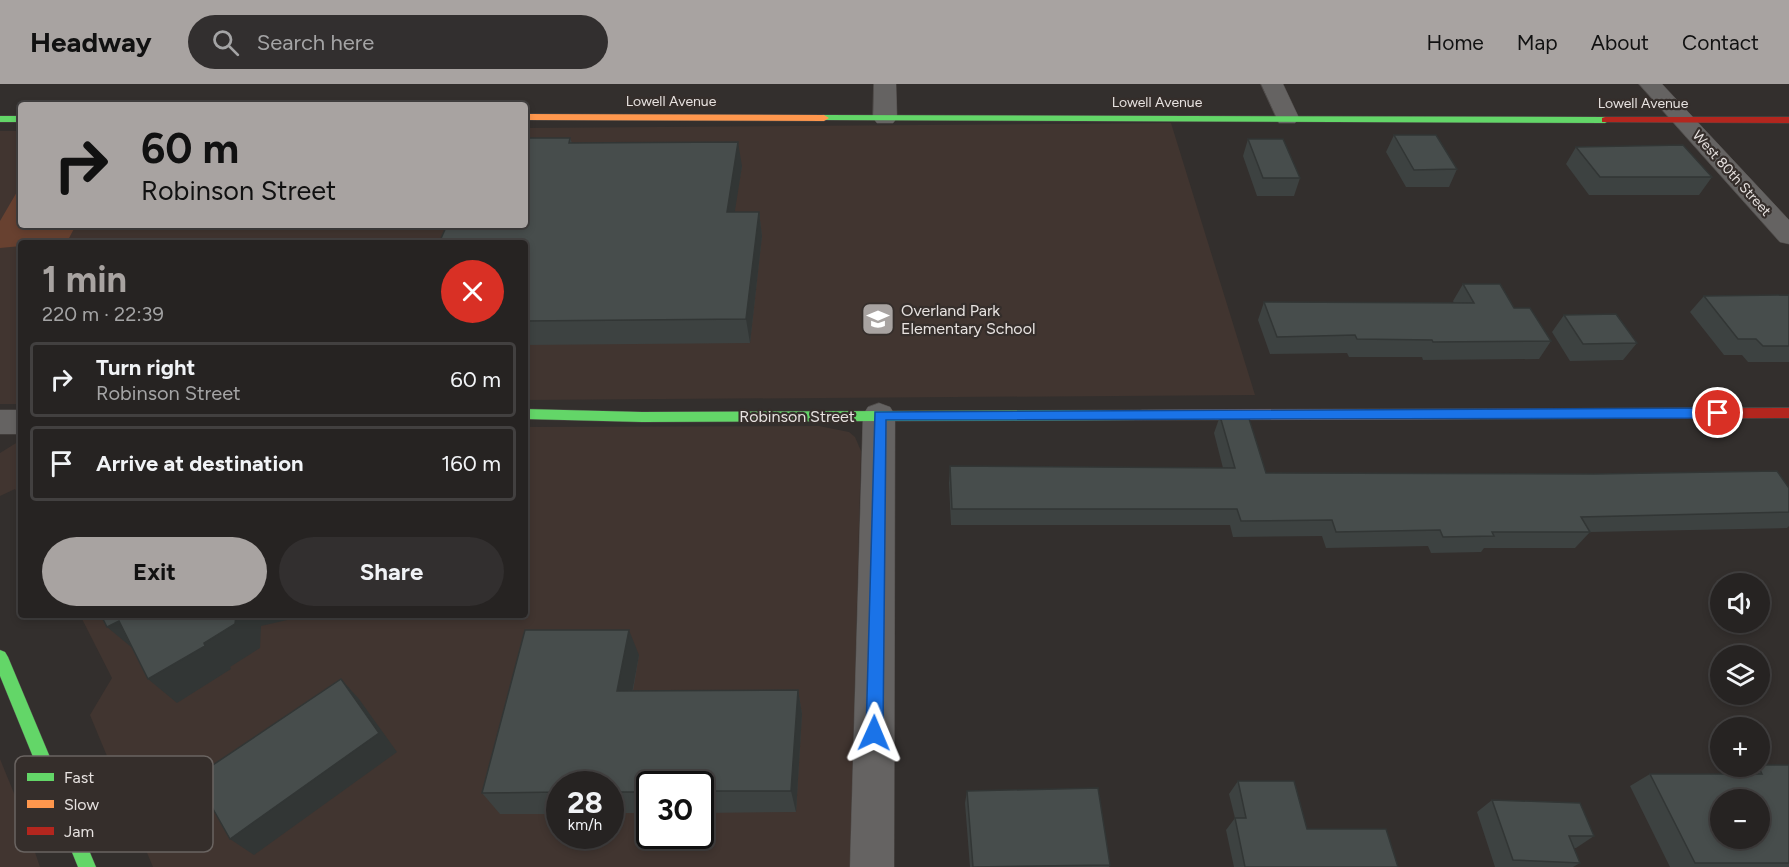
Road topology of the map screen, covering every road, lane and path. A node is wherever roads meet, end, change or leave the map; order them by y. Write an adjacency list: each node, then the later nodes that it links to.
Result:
1 (885, 84): 5 (street)
2 (1272, 84): 6 (street)
3 (1650, 84): 9 (street, West 80th Street)
4 (528, 117): 5 (street, Lowell Avenue)
5 (885, 118): 6 (street, Lowell Avenue)
6 (1287, 118): 9 (street, Lowell Avenue)
7 (0, 119): 8 (street)
8 (18, 119)
9 (1683, 120): 10 (street, Lowell Avenue); 11 (street, West 80th Street)
10 (1789, 120)
11 (1789, 236)
12 (1789, 413): 14 (street, Robinson Street)
13 (528, 414): 14 (street, Robinson Street)
14 (879, 415): 21 (street)
15 (0, 422): 16 (street)
16 (18, 422)
17 (0, 657): 18 (street)
18 (41, 756)
19 (81, 852): 20 (street)
20 (87, 867)
21 (872, 867)

